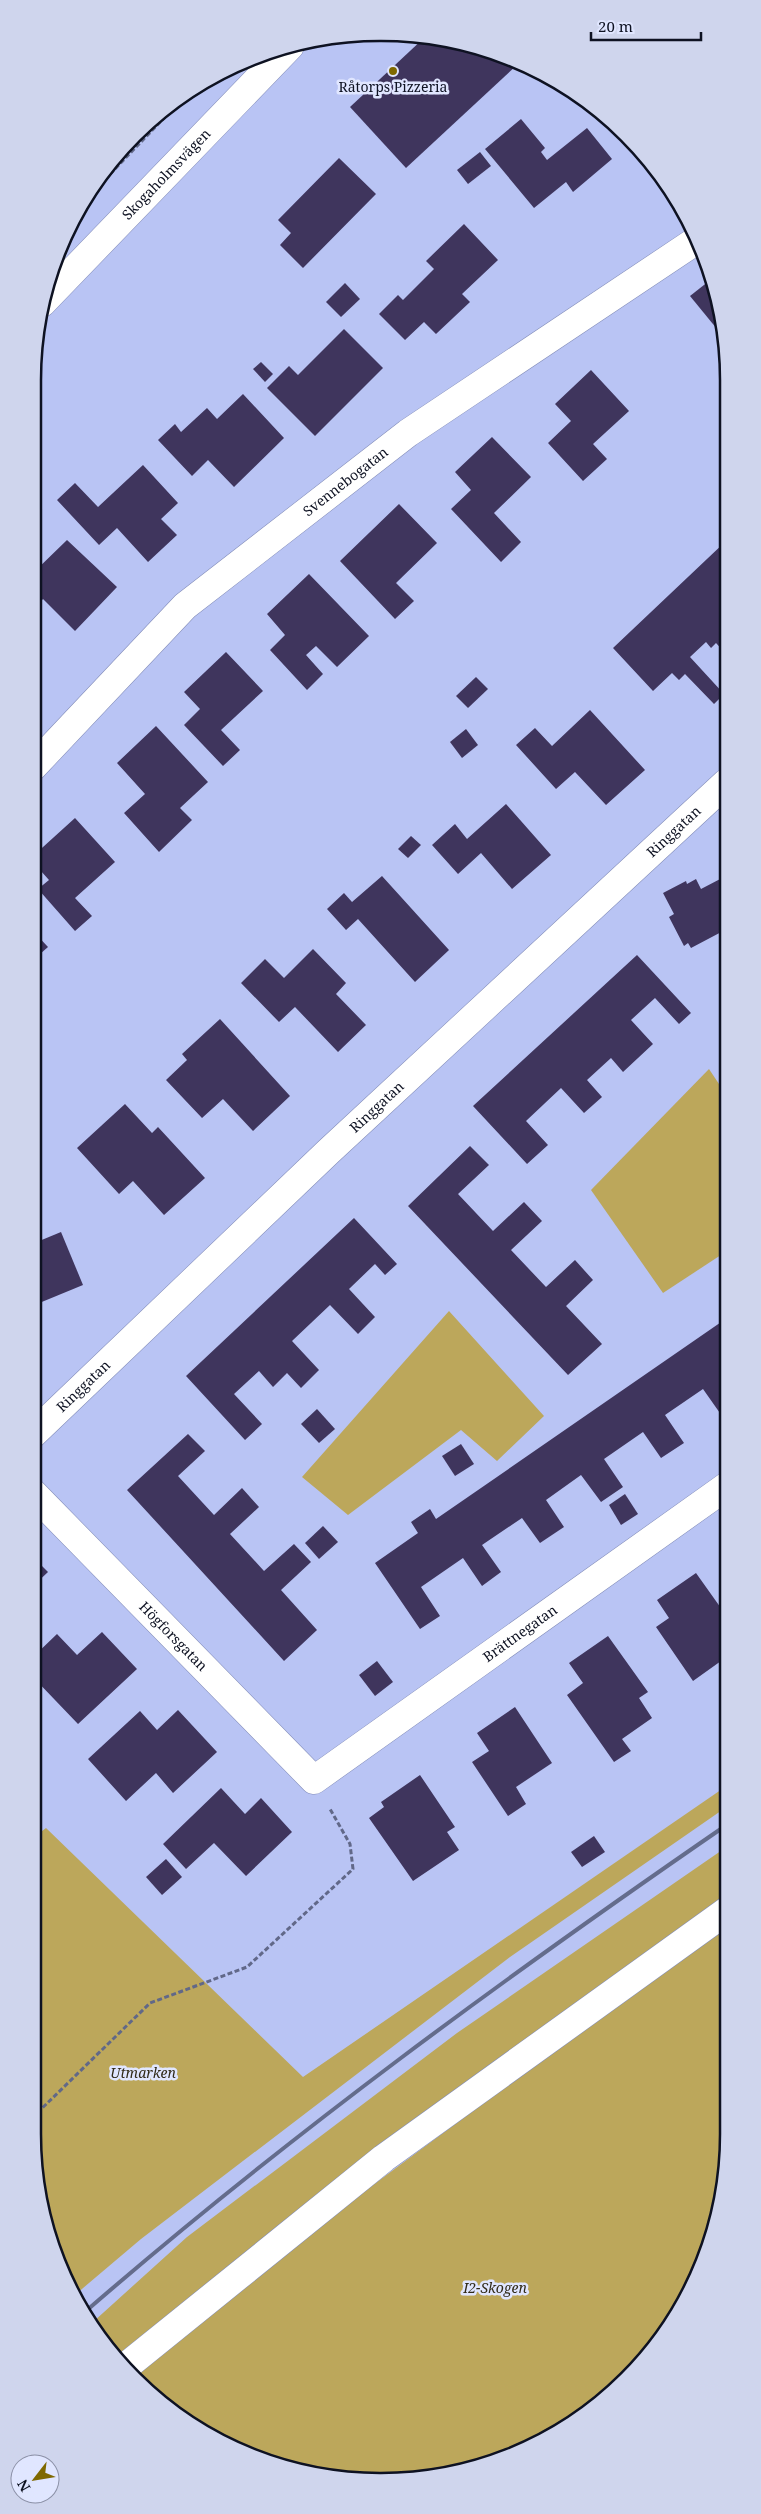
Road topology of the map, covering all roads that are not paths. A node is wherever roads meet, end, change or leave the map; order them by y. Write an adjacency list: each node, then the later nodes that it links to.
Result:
1 (280, 57): 3 (street, Skogaholmsvägen)
2 (691, 244): 4 (street, Svennebogatan)
3 (54, 291)
4 (41, 758)
5 (720, 789): 6 (street, Ringgatan)
6 (41, 1426)
7 (720, 1492): 9 (street, Brättnegatan)
8 (41, 1501): 9 (street, Högforsgatan)
9 (314, 1780)
10 (720, 1916): 11 (street)
11 (131, 2363)

